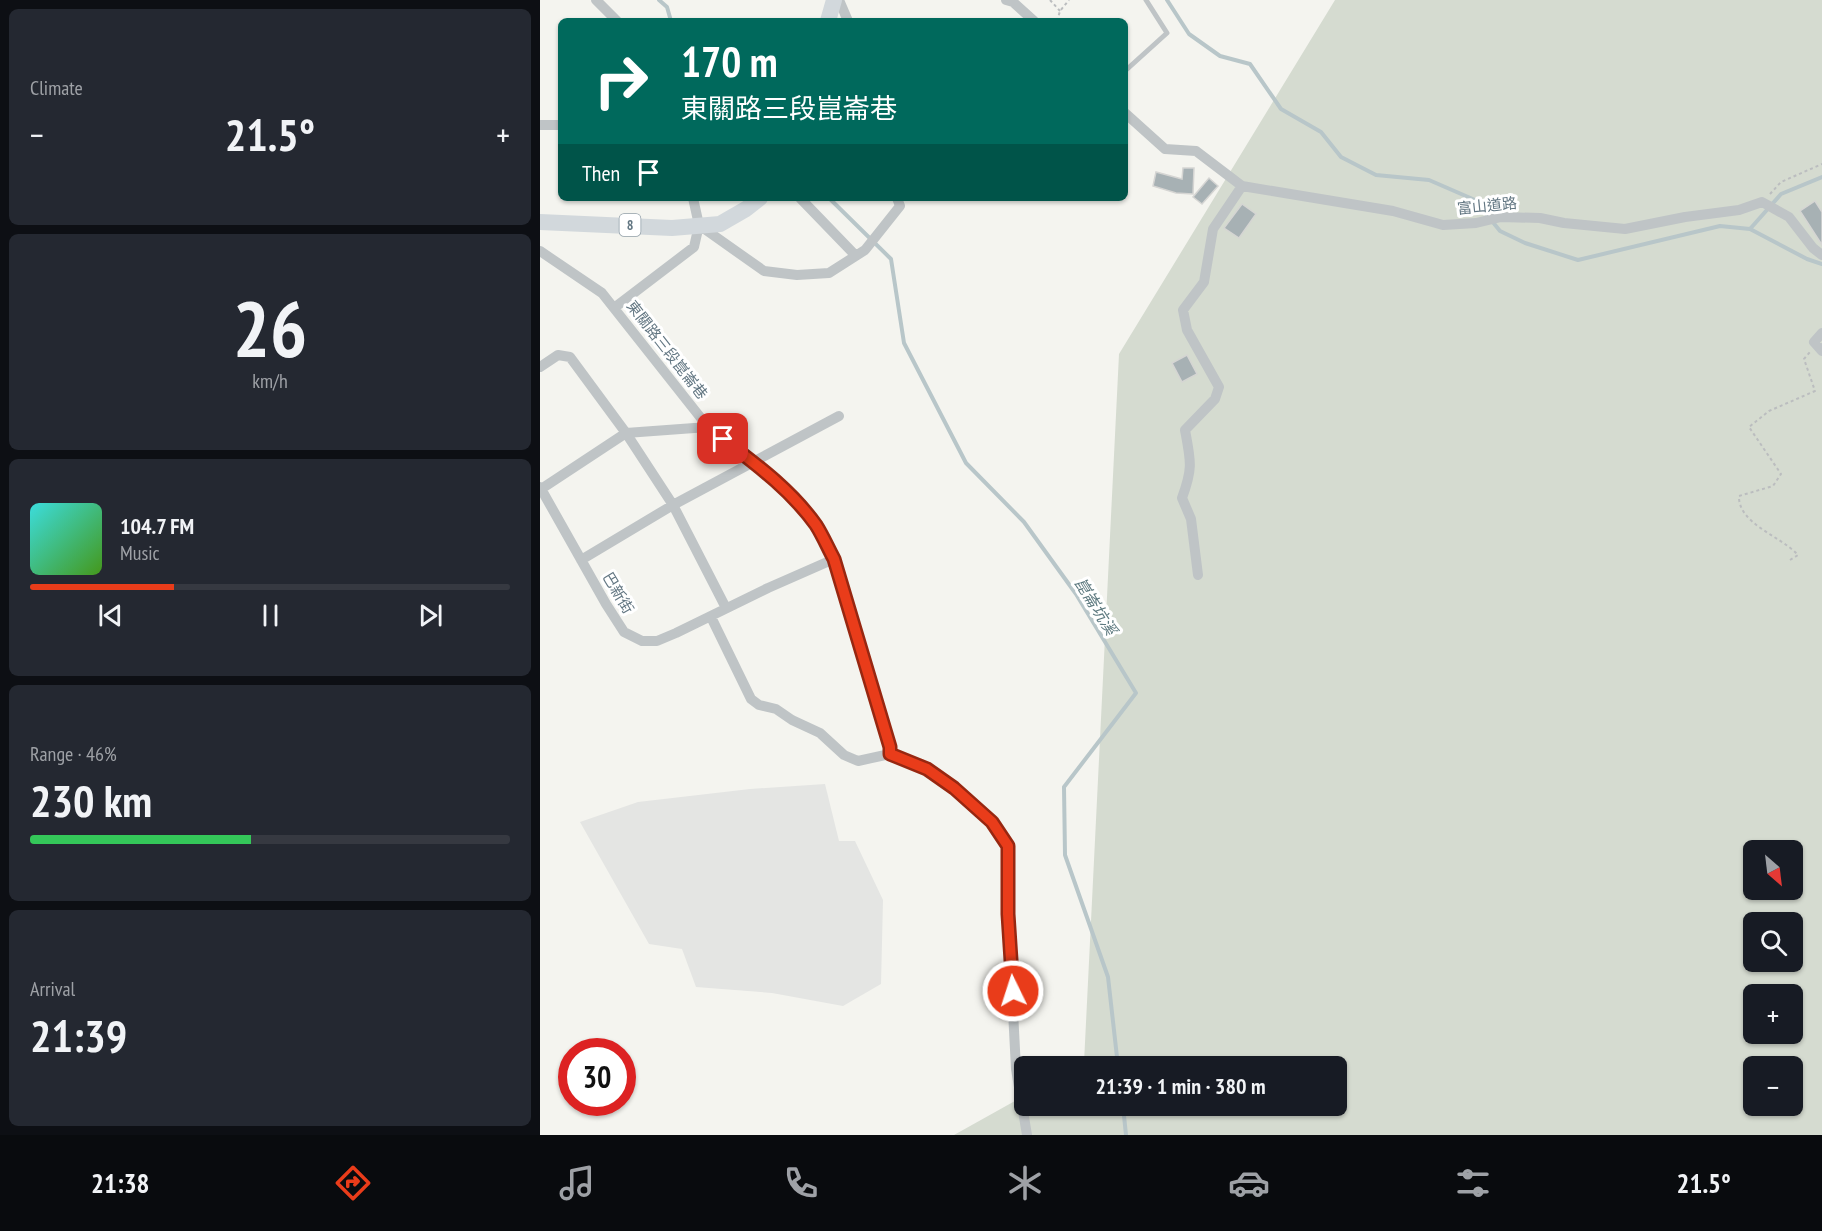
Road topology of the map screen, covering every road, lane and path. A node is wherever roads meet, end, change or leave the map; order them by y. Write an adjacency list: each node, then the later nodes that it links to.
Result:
1 (596, 0): 10 (street)
2 (834, 0): 11 (main road)
3 (839, 0): 12 (street)
4 (1006, 0): 9 (street)
5 (1050, 0): 8 (path)
6 (1069, 0): 8 (path)
7 (1146, 0): 14 (lane)
8 (1060, 11): 13 (path)
9 (1019, 16)
10 (614, 18)
11 (829, 18)
12 (847, 18)
13 (1058, 18)
14 (1128, 67)
15 (1128, 116): 19 (street, 富山道路)
16 (540, 125): 17 (street)
17 (558, 125)
18 (1822, 164): 24 (path)
19 (1242, 186): 24 (street, 富山道路); 43 (street)
20 (694, 201): 26 (street)
21 (756, 201): 26 (main road, 8)
22 (803, 201): 29 (street)
23 (900, 201): 29 (street)
24 (1762, 202): 28 (street)
25 (540, 222): 26 (main road, 8)
26 (699, 225): 29 (street); 30 (street)
27 (540, 251): 30 (street, 東關路三段崑崙巷)
28 (1822, 255)
29 (856, 256)
30 (614, 308): 35 (street, 東關路三段崑崙巷)
31 (1822, 333): 32 (street)
32 (1819, 348): 42 (path)
33 (540, 368): 36 (street)
34 (839, 416): 37 (street)
35 (708, 427): 36 (street); 37 (street, 東關路三段崑崙巷)
36 (626, 433): 38 (street); 39 (street)
37 (753, 462): 39 (street); 40 (street, 東關路三段崑崙巷)
38 (541, 488): 41 (street, 巴新街)
39 (673, 505): 41 (street); 44 (street)
40 (834, 559): 44 (street, 巴新街); 46 (street, 東關路三段崑崙巷)
41 (581, 560): 45 (street, 巴新街)
42 (1790, 560)
43 (1198, 575)
44 (726, 608): 45 (street, 巴新街)
45 (711, 617): 46 (street)
46 (890, 754): 47 (street)
47 (1027, 1135)

